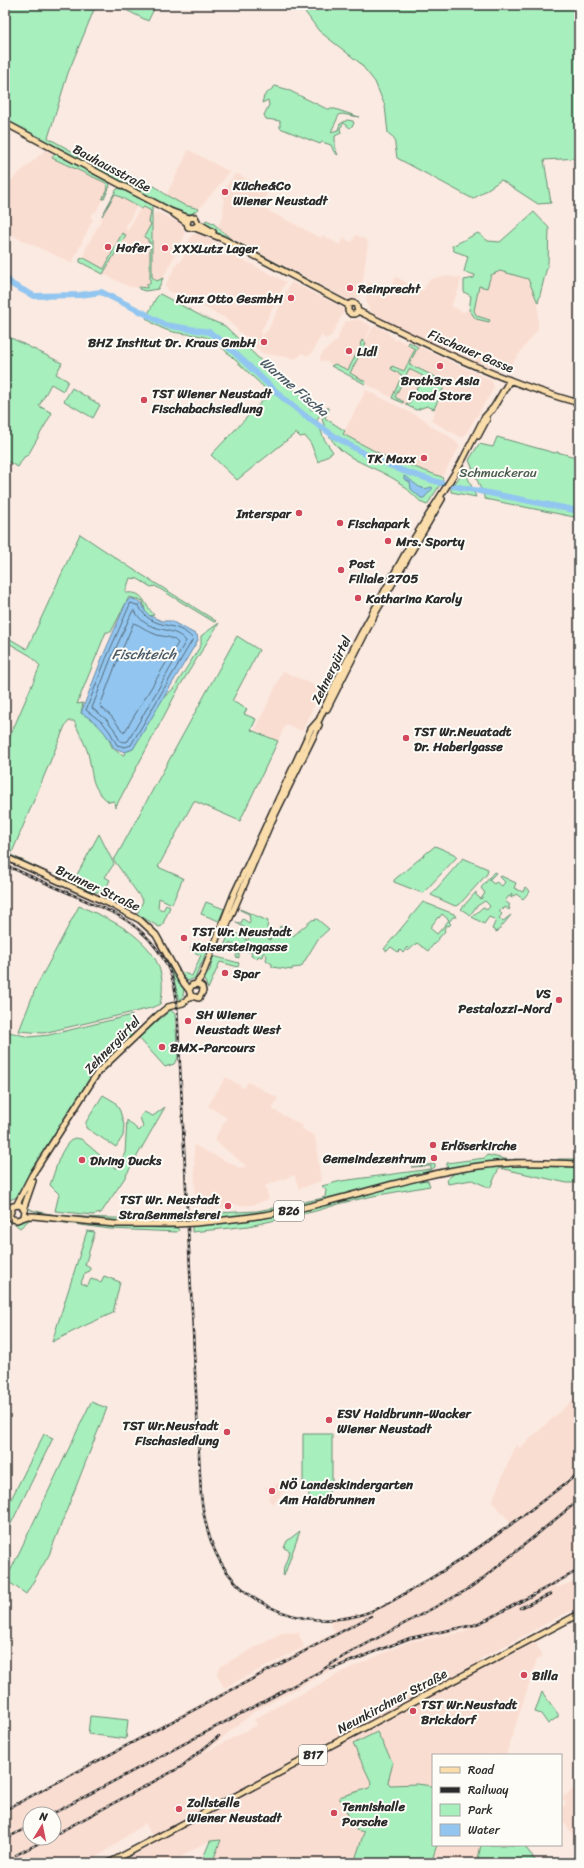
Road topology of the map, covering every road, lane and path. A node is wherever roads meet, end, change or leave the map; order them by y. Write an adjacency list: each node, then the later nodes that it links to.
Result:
1 (5, 123): 2 (main road, Bauhausstraße)
2 (188, 220): 3 (main road); 3 (main road)
3 (197, 225): 4 (main road, Fischauer Gasse)
4 (348, 305): 5 (main road, Fischauer Gasse); 5 (main road, Fischauer Gasse)
5 (358, 311): 6 (main road, Fischauer Gasse)
6 (510, 380): 7 (main road, Fischauer Gasse); 9 (main road, Zehnergürtel)
7 (579, 403)
8 (5, 857): 9 (main road, Brunner Straße)
9 (195, 986): 10 (main road); 10 (main road, Zehnergürtel)
10 (191, 996): 12 (main road, Zehnergürtel)
11 (579, 1164): 18 (main road, B26, bridge)
12 (38, 1167): 13 (main road, Zehnergürtel); 16 (main road, Zehnergürtel)
13 (17, 1204): 15 (main road); 16 (main road, B26)
14 (5, 1206): 15 (main road)
15 (12, 1207): 17 (main road, B26)
16 (25, 1209): 18 (main road, B26); 19 (main road)
17 (7, 1212): 19 (main road, B26)
18 (46, 1216): 19 (main road, B26)
19 (24, 1217)
20 (579, 1614): 21 (main road, Neunkirchner Straße / B17)
21 (109, 1863)

